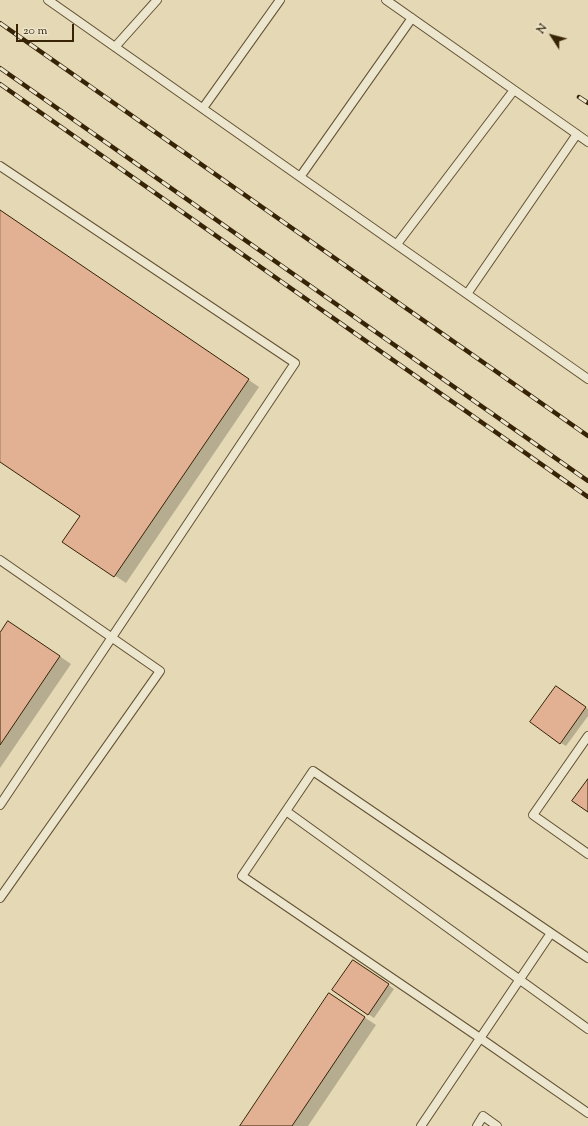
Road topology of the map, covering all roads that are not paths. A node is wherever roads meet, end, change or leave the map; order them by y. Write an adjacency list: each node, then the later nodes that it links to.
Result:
1 (48, 0): 6 (lane)
2 (157, 0): 6 (lane)
3 (280, 0): 8 (lane)
4 (386, 0): 5 (lane)
5 (412, 18): 7 (lane); 12 (lane)
6 (115, 47): 8 (lane)
7 (514, 90): 9 (lane); 13 (lane)
8 (202, 108): 12 (lane)
9 (577, 134): 10 (lane); 14 (lane)
10 (588, 142)
11 (0, 166): 17 (lane)
12 (300, 177): 13 (lane)
13 (397, 244): 14 (lane)
14 (467, 294): 15 (lane)
15 (588, 378)
16 (0, 560): 17 (lane)
17 (112, 637): 19 (lane); 22 (lane)
18 (588, 736): 21 (lane)
19 (0, 805)
20 (286, 811): 23 (lane); 25 (lane); 27 (lane)
21 (588, 854)
22 (0, 898)
23 (551, 933): 24 (lane); 25 (lane)
24 (588, 958)
25 (520, 980): 26 (lane); 27 (lane)
26 (588, 1029)
27 (480, 1038): 28 (lane); 29 (lane)
28 (588, 1113)
29 (421, 1126)
30 (477, 1126): 31 (lane)
31 (497, 1126)

